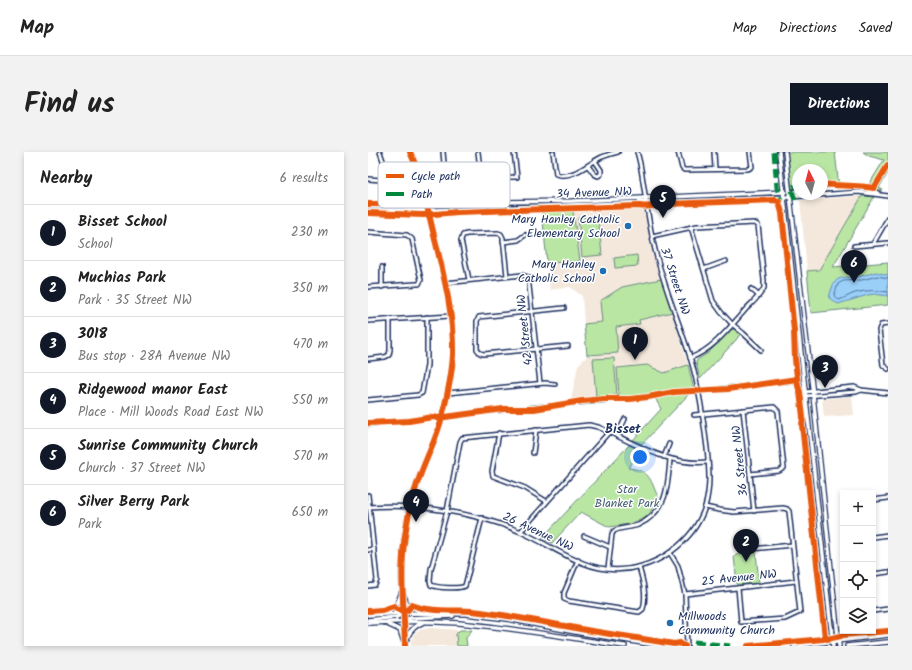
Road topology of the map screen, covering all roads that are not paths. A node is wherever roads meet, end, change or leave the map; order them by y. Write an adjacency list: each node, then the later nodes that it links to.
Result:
1 (380, 152): 15 (street)
2 (410, 152): 16 (street)
3 (443, 152): 17 (street)
4 (478, 152): 18 (street)
5 (514, 152): 21 (street)
6 (553, 152): 19 (street)
7 (618, 152): 14 (street)
8 (637, 152): 30 (street, 37 Street NW)
9 (678, 152): 20 (street)
10 (714, 152): 20 (street)
11 (750, 152): 20 (street)
12 (779, 152): 26 (main road)
13 (785, 152): 27 (main road)
14 (595, 161): 19 (street); 19 (street)
15 (383, 162)
16 (414, 162)
17 (444, 162)
18 (479, 162)
19 (588, 166)
20 (715, 169)
21 (510, 177)
22 (368, 179): 23 (street)
23 (378, 180)
24 (828, 190): 28 (street)
25 (888, 191): 28 (street)
26 (784, 192): 27 (main road, 34 Avenue NW); 30 (main road, 34 Avenue NW); 31 (main road)
27 (790, 195): 28 (street); 31 (main road, 34 Avenue NW); 74 (main road)
28 (884, 195): 29 (street)
29 (888, 196)
30 (646, 197): 32 (main road, 34 Avenue NW); 33 (street, 37 Street NW)
31 (784, 197): 33 (main road, 34 Avenue NW); 77 (main road)
32 (510, 201)
33 (646, 203): 34 (main road, 34 Avenue NW); 42 (street, 37 Street NW)
34 (510, 207)
35 (490, 208): 37 (main road, 34 Avenue NW)
36 (368, 210): 37 (main road, 34 Avenue NW)
37 (428, 210): 52 (street)
38 (888, 218): 45 (street)
39 (690, 227): 42 (street); 49 (street); 56 (street)
40 (368, 232): 53 (street)
41 (525, 235): 43 (street)
42 (652, 236): 68 (street, 37 Street NW)
43 (503, 242): 50 (street); 51 (street)
44 (888, 243): 45 (street)
45 (874, 244): 46 (street)
46 (854, 246)
47 (726, 261): 49 (street)
48 (382, 267): 53 (street)
49 (704, 269): 63 (street)
50 (507, 276): 51 (street); 58 (street, 42 Street NW)
51 (469, 280): 52 (street)
52 (445, 283): 59 (street)
53 (382, 286): 54 (street)
54 (368, 287)
55 (751, 290): 56 (street)
56 (758, 295): 63 (street)
57 (564, 308): 58 (street)
58 (533, 312): 66 (street, 42 Street NW); 66 (street)
59 (451, 316): 60 (street); 75 (street)
60 (427, 317): 61 (street); 79 (street)
61 (390, 319): 62 (street); 69 (street)
62 (368, 321)
63 (732, 324): 67 (street); 68 (street)
64 (888, 324): 70 (street)
65 (568, 346): 66 (street)
66 (536, 349): 71 (street, 42 Street NW)
67 (761, 350)
68 (690, 358): 82 (street, 37 Street NW)
69 (368, 359)
70 (886, 368)
71 (540, 383): 72 (street); 75 (street)
72 (555, 384)
73 (861, 390): 74 (street); 76 (street); 78 (street)
74 (812, 391): 77 (street); 78 (main road)
75 (448, 393): 102 (street)
76 (888, 393)
77 (806, 394): 78 (street); 144 (main road)
78 (812, 395): 145 (main road)
79 (368, 400)
80 (743, 410): 82 (street); 95 (street, 36 Street NW); 95 (street)
81 (694, 415): 82 (street)
82 (702, 415): 92 (street, 37 Street NW)
83 (625, 419): 87 (street)
84 (536, 430): 85 (street); 86 (street); 89 (street)
85 (609, 432): 87 (street); 99 (street)
86 (499, 433): 94 (street); 99 (street)
87 (617, 436): 90 (street)
88 (669, 444): 90 (street)
89 (534, 453)
90 (664, 457): 91 (street)
91 (670, 459): 92 (street); 112 (street)
92 (708, 462): 101 (street, 37 Street NW)
93 (449, 470): 94 (street)
94 (454, 471): 103 (street)
95 (750, 474): 104 (street, 36 Street NW)
96 (368, 495): 100 (street)
97 (888, 498): 98 (street)
98 (876, 500)
99 (546, 501): 106 (street)
100 (369, 507): 102 (street, 26 Avenue NW); 115 (street)
101 (705, 507): 104 (street); 107 (street, 37 Street NW)
102 (410, 508): 103 (street, 26 Avenue NW); 127 (street)
103 (447, 511): 105 (street, 26 Avenue NW); 119 (street)
104 (754, 511): 111 (street)
105 (482, 518): 106 (street, 26 Avenue NW); 119 (street)
106 (520, 531): 120 (street, 26 Avenue NW)
107 (690, 535): 118 (street, 26 Avenue NW)
108 (888, 535): 110 (street)
109 (584, 536): 112 (street)
110 (876, 537)
111 (792, 545): 113 (street); 125 (street)
112 (610, 548): 122 (street)
113 (752, 549)
114 (368, 550): 115 (street)
115 (374, 551): 116 (street); 126 (street)
116 (379, 552)
117 (430, 553): 119 (street)
118 (670, 553): 121 (street, 26 Avenue NW); 129 (street)
119 (435, 554)
120 (578, 560): 121 (street); 122 (street, 26 Avenue NW)
121 (639, 567): 122 (street, 26 Avenue NW)
122 (608, 569)
123 (888, 572): 124 (street)
124 (876, 574)
125 (796, 581): 128 (street, 25 Avenue NW); 128 (street)
126 (368, 586)
127 (402, 588): 132 (street); 133 (main road); 134 (main road)
128 (738, 588): 129 (street, 25 Avenue NW)
129 (685, 594): 149 (street)
130 (888, 609): 131 (street)
131 (876, 611)
132 (404, 613): 133 (main road); 134 (main road); 137 (main road); 138 (street)
133 (381, 614): 136 (main road)
134 (430, 614): 135 (main road)
135 (466, 614): 138 (main road); 148 (main road)
136 (368, 615)
137 (368, 620)
138 (404, 621): 139 (main road); 140 (main road); 146 (street)
139 (427, 621): 146 (main road); 147 (main road)
140 (382, 622): 141 (main road); 146 (main road)
141 (368, 623)
142 (888, 635): 145 (main road)
143 (888, 642): 151 (main road)
144 (832, 644): 145 (main road); 150 (main road)
145 (838, 644)
146 (405, 646)
147 (625, 646)
148 (661, 646)
149 (687, 646)
150 (794, 646)
151 (847, 646)

